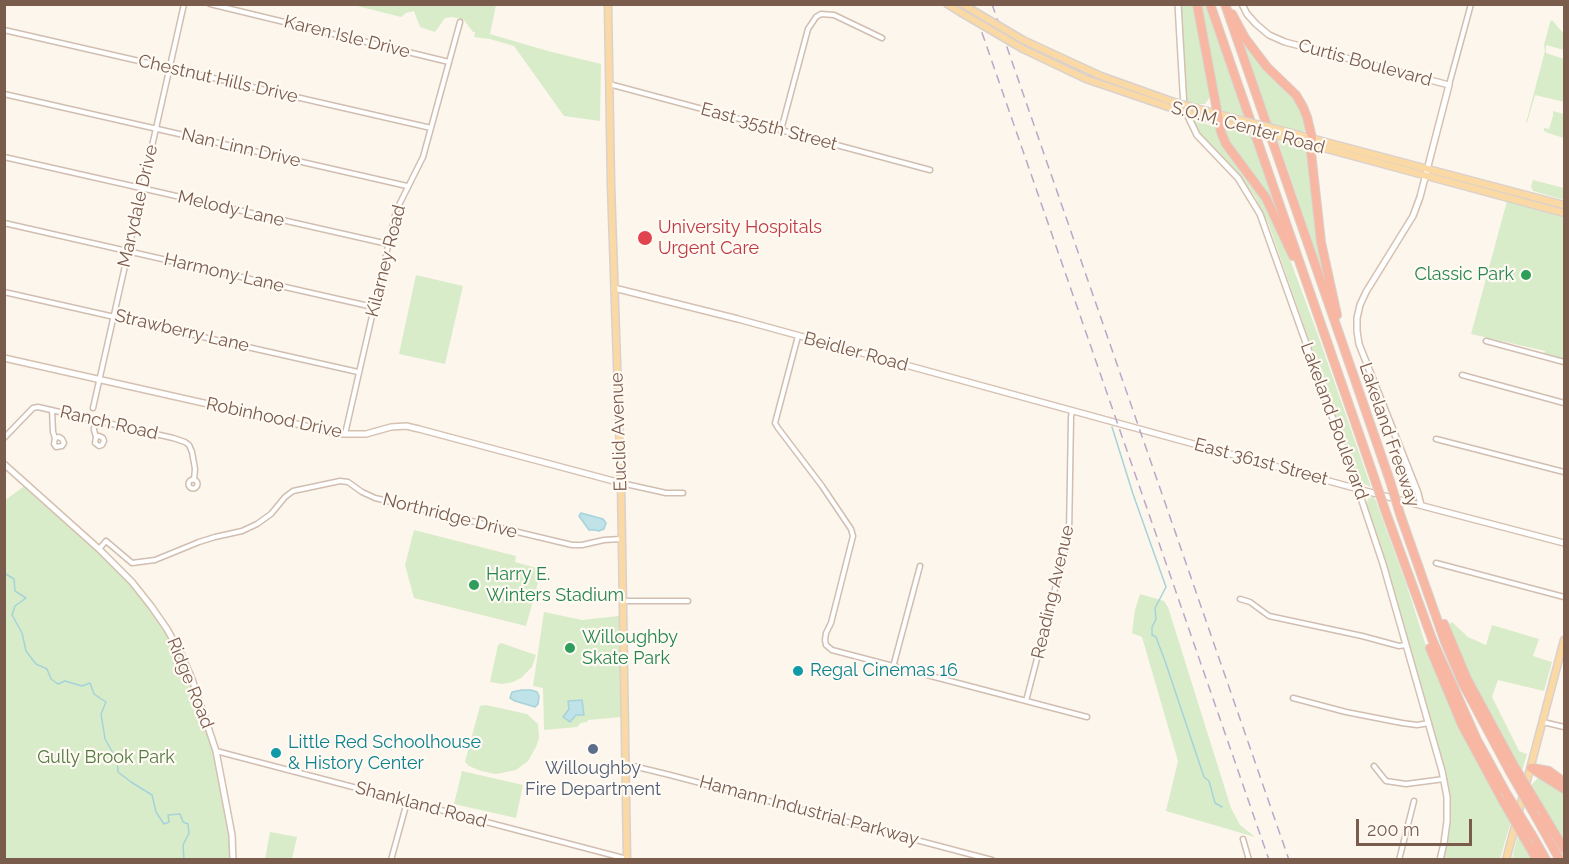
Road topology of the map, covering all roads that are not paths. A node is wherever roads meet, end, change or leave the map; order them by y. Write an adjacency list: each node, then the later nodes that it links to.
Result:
1 (184, 4): 16 (street, Marydale Drive)
2 (210, 4): 15 (street, Karen Isle Drive)
3 (608, 4): 17 (main road, Euclid Avenue)
4 (947, 4): 20 (main road, S.O.M. Center Road, bridge)
5 (963, 4): 20 (main road, S.O.M. Center Road, bridge)
6 (1178, 4): 63 (street, Lakeland Boulevard)
7 (1197, 4): 20 (highway)
8 (1210, 4): 47 (highway, Lakeland Freeway)
9 (1226, 4): 24 (highway); 43 (highway, Lakeland Freeway)
10 (1242, 4): 18 (street, Curtis Boulevard)
11 (1471, 4): 18 (street)
12 (460, 22): 15 (street, Kilarney Road)
13 (4, 30): 16 (street, Chestnut Hills Drive)
14 (882, 38): 23 (street)
15 (449, 62): 22 (street, Kilarney Road)
16 (169, 68): 21 (street, Marydale Drive); 22 (street, Chestnut Hills Drive)
17 (609, 84): 23 (street, East 355th Street); 35 (main road, Euclid Avenue)
18 (1449, 86): 27 (street, Curtis Boulevard)
19 (4, 94): 21 (street, Nan Linn Drive)
20 (1217, 117): 24 (main road, S.O.M. Center Road, bridge); 24 (main road, S.O.M. Center Road, bridge); 47 (highway)
21 (156, 128): 28 (street, Nan Linn Drive); 29 (street, Marydale Drive)
22 (431, 128): 28 (street, Kilarney Road)
23 (781, 130): 26 (street, East 355th Street)
24 (1312, 141): 27 (main road, S.O.M. Center Road); 43 (highway)
25 (4, 157): 29 (street, Melody Lane)
26 (930, 170)
27 (1426, 172): 30 (main road, S.O.M. Center Road); 31 (main road, S.O.M. Center Road); 65 (street, Curtis Boulevard)
28 (408, 186): 33 (street, Kilarney Road)
29 (142, 188): 33 (street, Melody Lane); 34 (street, Marydale Drive)
30 (1564, 205)
31 (1564, 213)
32 (4, 223): 34 (street, Harmony Lane)
33 (388, 244): 37 (street, Kilarney Road)
34 (128, 251): 37 (street, Harmony Lane); 38 (street, Marydale Drive)
35 (614, 288): 39 (street, Beidler Road); 62 (main road, Euclid Avenue)
36 (4, 292): 38 (street, Strawberry Lane)
37 (373, 307): 44 (street, Kilarney Road)
38 (113, 316): 44 (street, Strawberry Lane); 46 (street, Marydale Drive)
39 (798, 336): 51 (street, Beidler Road); 78 (street)
40 (1486, 341): 42 (street)
41 (4, 358): 46 (street, Robinhood Drive)
42 (1564, 362)
43 (1349, 363): 88 (highway, Lakeland Freeway, bridge)
44 (358, 372): 54 (street, Kilarney Road)
45 (1462, 375): 48 (street)
46 (98, 379): 49 (street, Marydale Drive); 54 (street, Robinhood Drive)
47 (1342, 384): 71 (highway, Lakeland Freeway, bridge)
48 (1564, 403)
49 (93, 408)
50 (52, 410): 53 (street, Ranch Road); 56 (street, Ranch Road); 57 (street)
51 (1072, 410): 52 (street, Beidler Road); 80 (street, Reading Avenue)
52 (1098, 417): 63 (street, East 361st Street)
53 (95, 420): 55 (street); 61 (street, Ranch Road)
54 (345, 434): 62 (street, Robinhood Drive)
55 (96, 437)
56 (4, 438)
57 (55, 438)
58 (1436, 439): 60 (street)
59 (4, 464): 68 (street, Ridge Road)
60 (1564, 472)
61 (194, 480)
62 (621, 483): 64 (street, Robinhood Drive); 66 (main road, Euclid Avenue)
63 (1358, 489): 65 (street, East 361st Street); 77 (street, Lakeland Boulevard)
64 (683, 493)
65 (1421, 504): 67 (street, East 361st Street)
66 (621, 539): 68 (street, Northridge Drive); 74 (main road, Euclid Avenue)
67 (1564, 543)
68 (99, 549): 85 (street, Ridge Road)
69 (1436, 563): 72 (street)
70 (920, 566): 78 (street)
71 (1408, 575): 105 (highway, bridge); 106 (highway, Lakeland Freeway, bridge)
72 (1564, 597)
73 (1240, 599): 77 (street)
74 (622, 601): 75 (street); 86 (main road, Euclid Avenue)
75 (688, 601)
76 (1564, 643): 82 (main road)
77 (1406, 645): 83 (street, Lakeland Boulevard)
78 (893, 666): 80 (street)
79 (1293, 698): 83 (street)
80 (1026, 701): 81 (street)
81 (1087, 717)
82 (1543, 722): 84 (street); 89 (main road)
83 (1429, 723): 90 (street, Lakeland Boulevard)
84 (1564, 727)
85 (216, 751): 93 (street, Shankland Road); 98 (street, Ridge Road)
86 (624, 765): 97 (main road, Euclid Avenue); 100 (street, Hamann Industrial Parkway)
87 (1374, 766): 90 (street)
88 (1511, 768): 96 (highway, bridge); 107 (highway, Lakeland Freeway, bridge)
89 (1531, 768): 91 (highway); 92 (highway); 104 (main road)
90 (1444, 779): 103 (street, Lakeland Boulevard)
91 (1564, 782)
92 (1564, 789)
93 (407, 801): 97 (street, Shankland Road); 99 (street)
94 (1414, 801): 102 (street)
95 (1243, 839): 101 (street)
96 (1564, 849)
97 (627, 859)
98 (233, 860)
99 (391, 860)
100 (992, 860)
101 (1249, 860)
102 (1399, 860)
103 (1440, 860)
104 (1506, 860)
105 (1537, 860)
106 (1546, 860)
107 (1560, 860)

